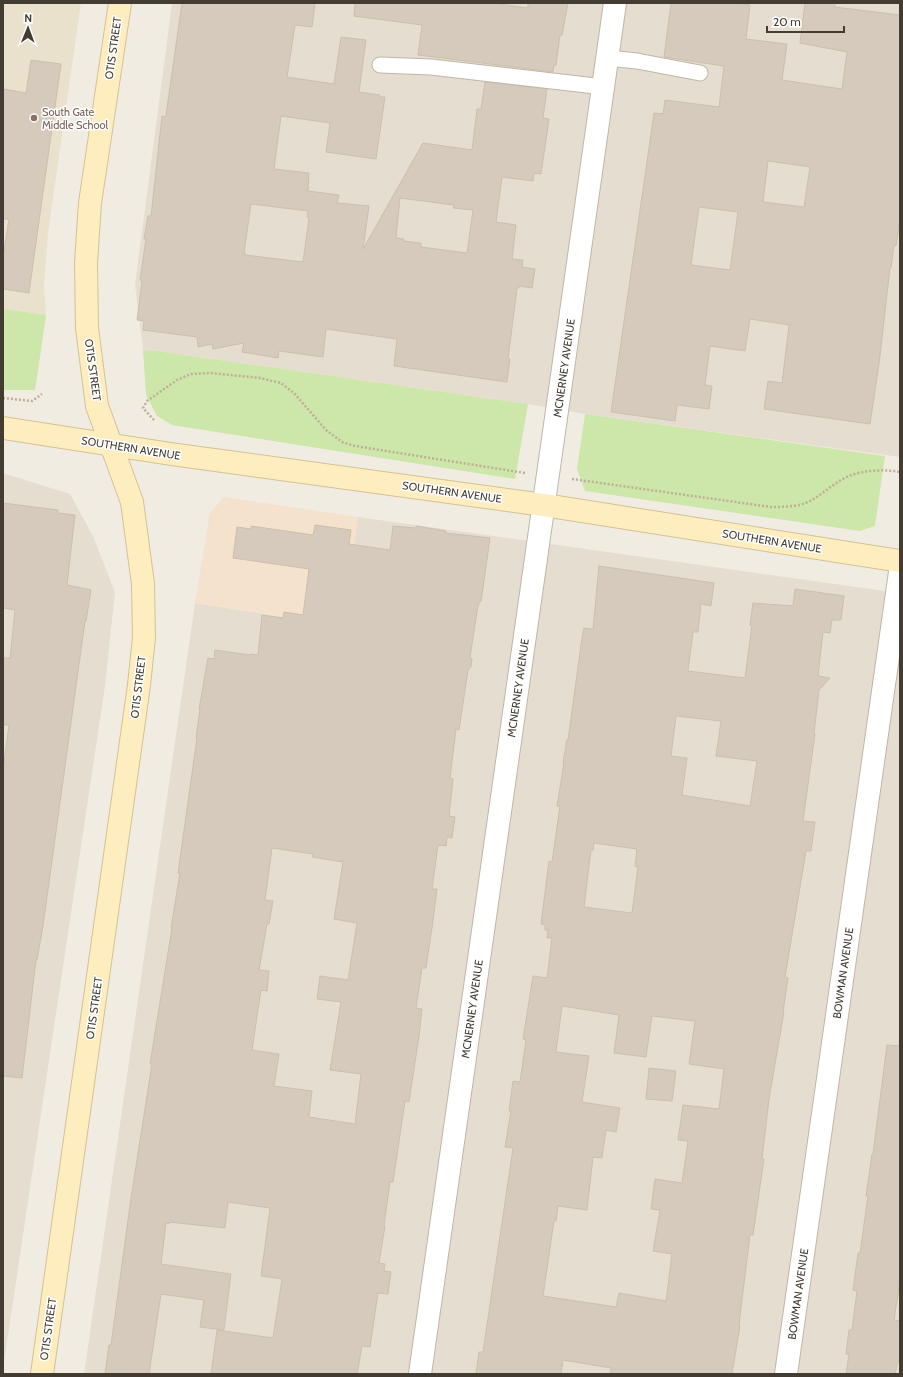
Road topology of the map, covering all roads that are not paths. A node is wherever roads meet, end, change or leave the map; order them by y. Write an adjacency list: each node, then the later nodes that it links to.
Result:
1 (120, 3): 8 (main road, OTIS STREET)
2 (615, 3): 3 (street, MCNERNEY AVENUE)
3 (608, 58): 5 (lane); 6 (street, MCNERNEY AVENUE)
4 (380, 65): 6 (lane)
5 (700, 73)
6 (604, 87): 9 (street, MCNERNEY AVENUE)
7 (3, 428): 8 (main road, SOUTHERN AVENUE)
8 (111, 445): 9 (main road, SOUTHERN AVENUE); 12 (main road, OTIS STREET)
9 (544, 505): 10 (main road, SOUTHERN AVENUE); 13 (street, MCNERNEY AVENUE)
10 (900, 560)
11 (900, 572): 14 (street, BOWMAN AVENUE)
12 (42, 1374)
13 (420, 1374)
14 (786, 1374)

